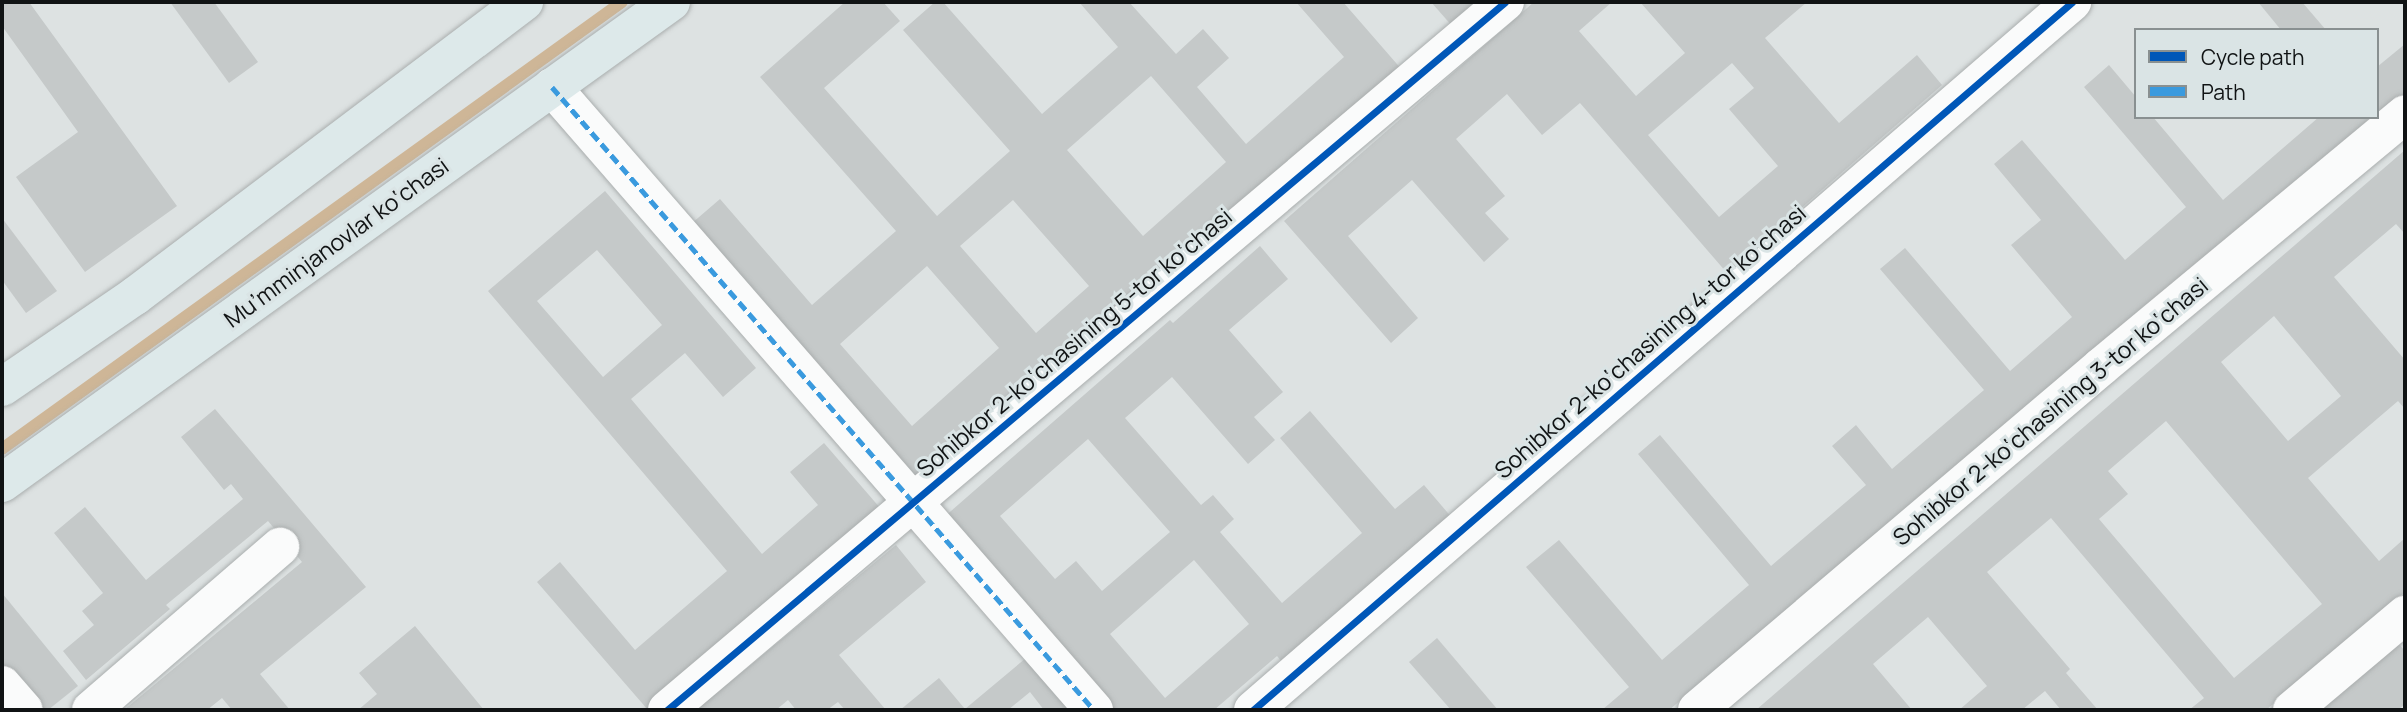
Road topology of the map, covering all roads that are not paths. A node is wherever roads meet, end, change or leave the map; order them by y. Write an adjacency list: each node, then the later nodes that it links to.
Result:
1 (524, 2): 7 (main road)
2 (670, 2): 5 (main road, Mu’mminjanovlar ko‘chasi)
3 (1505, 2): 9 (street, Sohibkor 2-ko‘chasining 5-tor ko‘chasi)
4 (2072, 2): 17 (street, Sohibkor 2-ko‘chasining 4-tor ko‘chasi)
5 (552, 87): 8 (main road, Mu’mminjanovlar ko‘chasi); 9 (street)
6 (2405, 114): 18 (street, Sohibkor 2-ko‘chasining 3-tor ko‘chasi)
7 (2, 387)
8 (2, 483)
9 (916, 502): 15 (street, Sohibkor 2-ko‘chasining 5-tor ko‘chasi); 16 (street)
10 (280, 547): 14 (street)
11 (2405, 615): 19 (street)
12 (2, 685): 13 (street)
13 (24, 710)
14 (91, 710)
15 (667, 710)
16 (1094, 710)
17 (1253, 710)
18 (1697, 710)
19 (2292, 710)

